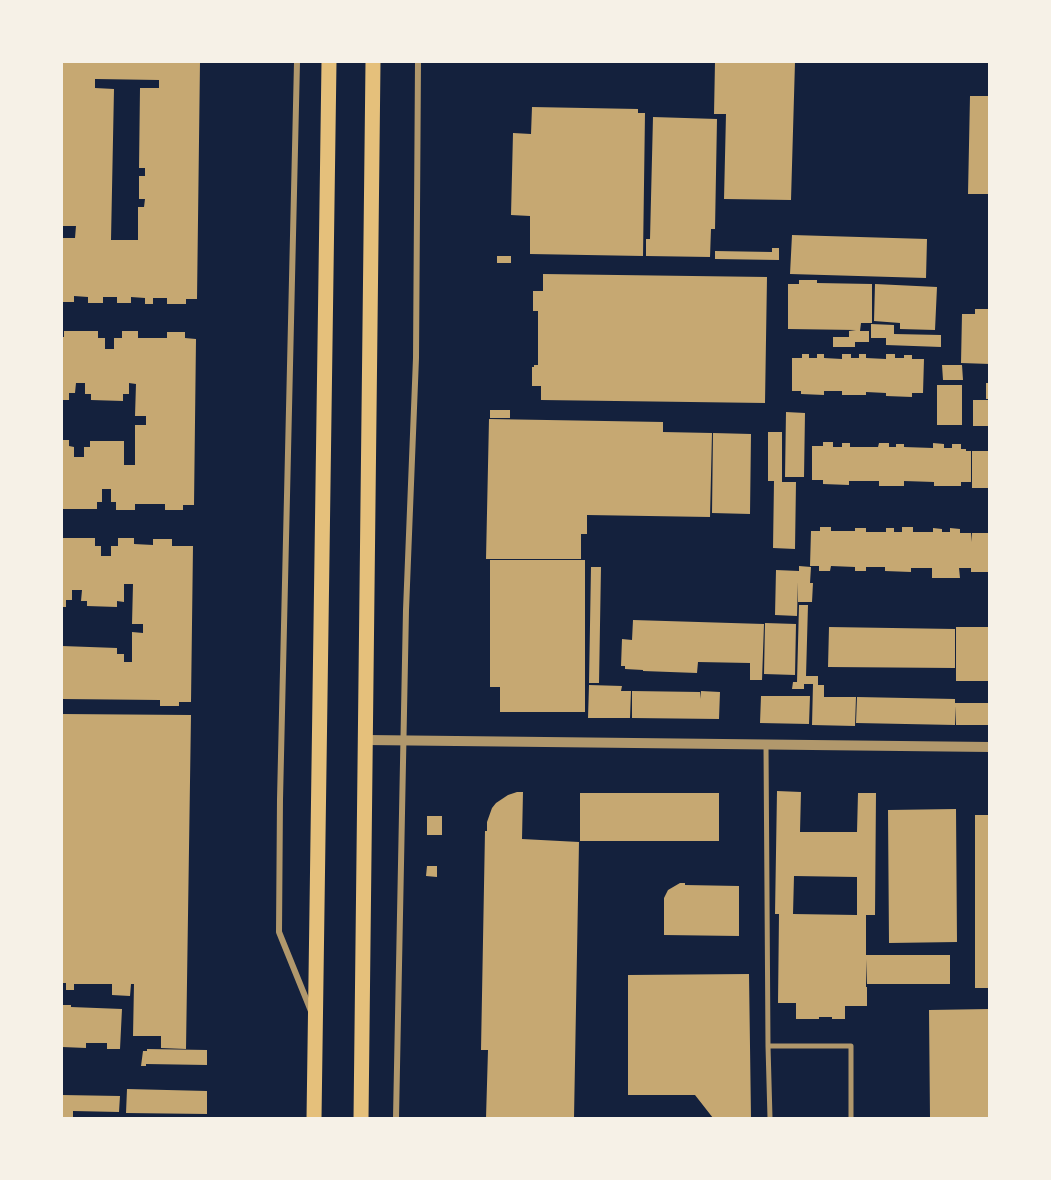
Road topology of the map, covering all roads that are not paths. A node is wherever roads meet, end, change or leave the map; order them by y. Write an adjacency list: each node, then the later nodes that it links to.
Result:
1 (297, 62): 9 (street)
2 (328, 62): 9 (main road)
3 (374, 62): 5 (main road)
4 (418, 62): 6 (street)
5 (367, 740): 6 (street); 12 (main road)
6 (403, 741): 7 (street); 13 (street)
7 (766, 745): 8 (street); 10 (street)
8 (990, 747)
9 (315, 1021): 11 (main road)
10 (768, 1046): 14 (street); 15 (street)
11 (314, 1119)
12 (361, 1119)
13 (396, 1119)
14 (770, 1119)
15 (851, 1119)

